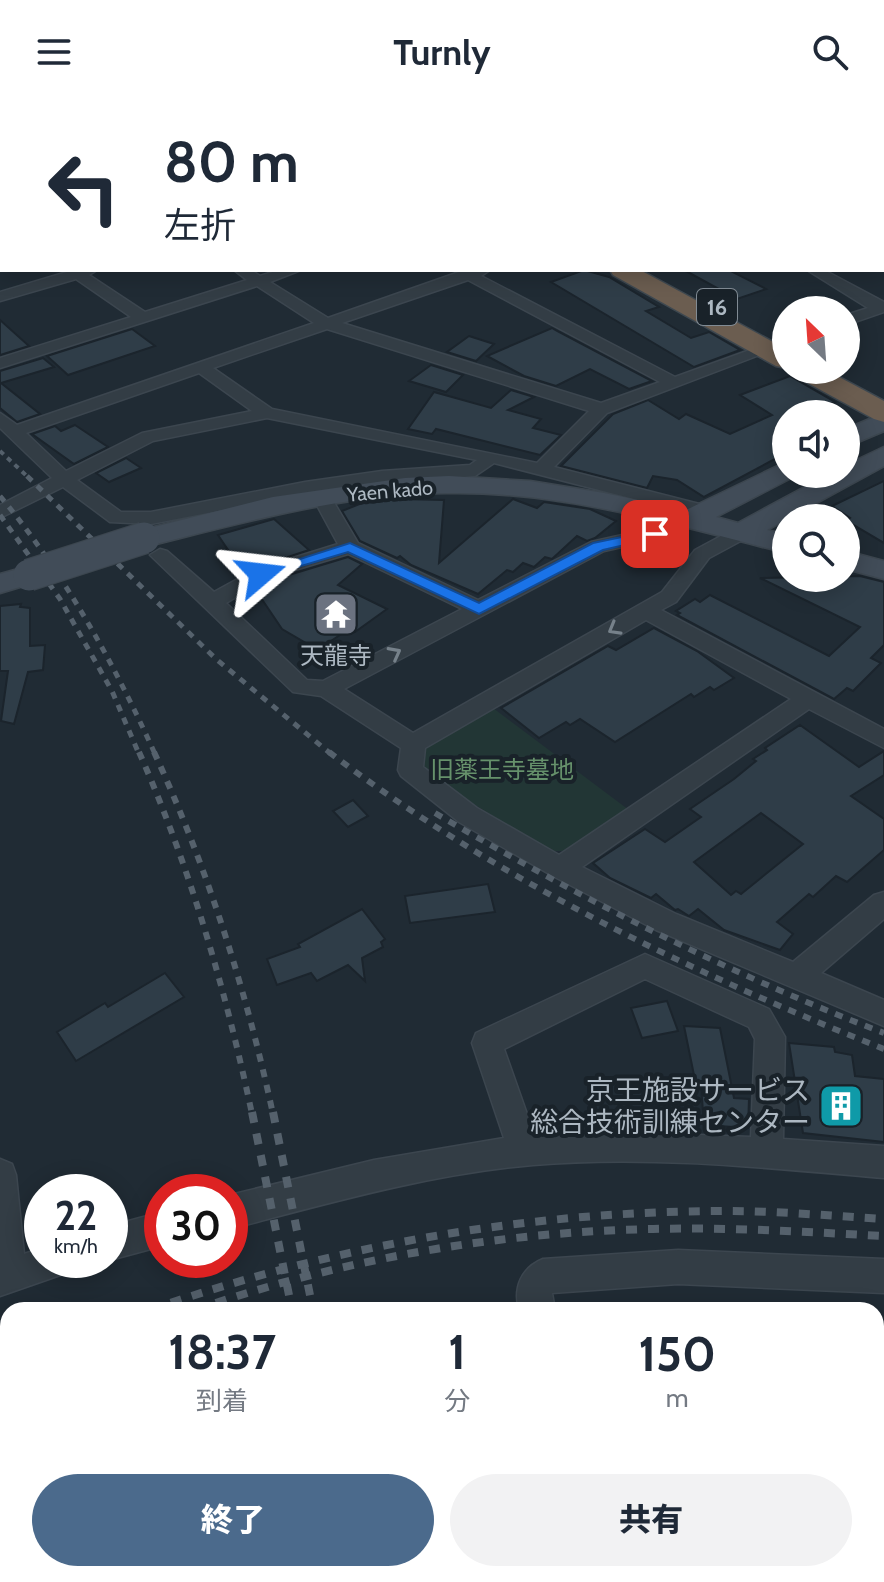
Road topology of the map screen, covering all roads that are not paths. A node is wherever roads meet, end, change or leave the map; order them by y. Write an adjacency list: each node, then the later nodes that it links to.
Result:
1 (77, 272): 10 (street)
2 (81, 272): 13 (street)
3 (244, 272): 9 (street)
4 (288, 272): 9 (street)
5 (475, 272): 14 (street); 21 (street)
6 (626, 272): 16 (highway, 16)
7 (652, 272): 15 (highway, 16)
8 (818, 272): 11 (street)
9 (259, 281): 13 (street); 14 (street)
10 (0, 297)
11 (882, 307): 12 (street)
12 (860, 315)
13 (143, 318): 18 (street)
14 (325, 323): 19 (street); 24 (street)
15 (772, 345)
16 (772, 346)
17 (772, 352): 21 (street)
18 (0, 363)
19 (202, 368): 25 (street); 28 (street)
20 (860, 380): 23 (highway)
21 (674, 383): 24 (street)
22 (831, 384): 26 (highway)
23 (884, 393)
24 (601, 409): 32 (street)
25 (267, 413): 31 (street); 34 (street)
26 (884, 413)
27 (884, 421): 29 (main road)
28 (7, 425): 34 (street)
29 (860, 432)
30 (884, 455): 38 (main road)
31 (491, 457): 32 (street); 34 (street)
32 (541, 470): 37 (street)
33 (772, 477): 37 (main road)
34 (66, 481): 36 (street)
35 (322, 498): 37 (main road, Yaen kado); 40 (main road, Yaen kado); 41 (street)
36 (0, 512)
37 (698, 516): 38 (main road, Yaen kado); 46 (street)
38 (741, 533): 39 (main road, Yaen kado); 47 (street)
39 (772, 541)
40 (152, 546): 44 (main road, Yaen kado, bridge); 45 (street)
41 (350, 547): 45 (street); 46 (street)
42 (860, 564): 43 (main road)
43 (884, 570)
44 (0, 584)
45 (212, 602): 48 (street)
46 (479, 609): 48 (street, one-way to 46)
47 (646, 611): 49 (street); 51 (street, one-way to 51)
48 (326, 689): 51 (street)
49 (807, 699): 50 (street); 52 (street)
50 (884, 739)
51 (413, 744): 52 (street)
52 (560, 868): 54 (street)
53 (884, 903): 54 (street)
54 (796, 977): 55 (street)
55 (884, 1013)
56 (524, 1150): 57 (street); 57 (street); 60 (street)
57 (767, 1152): 58 (street)
58 (884, 1162)
59 (0, 1175): 63 (street)
60 (248, 1207)
61 (24, 1271): 63 (street)
62 (884, 1276): 64 (street)
63 (3, 1278)
64 (535, 1302)

